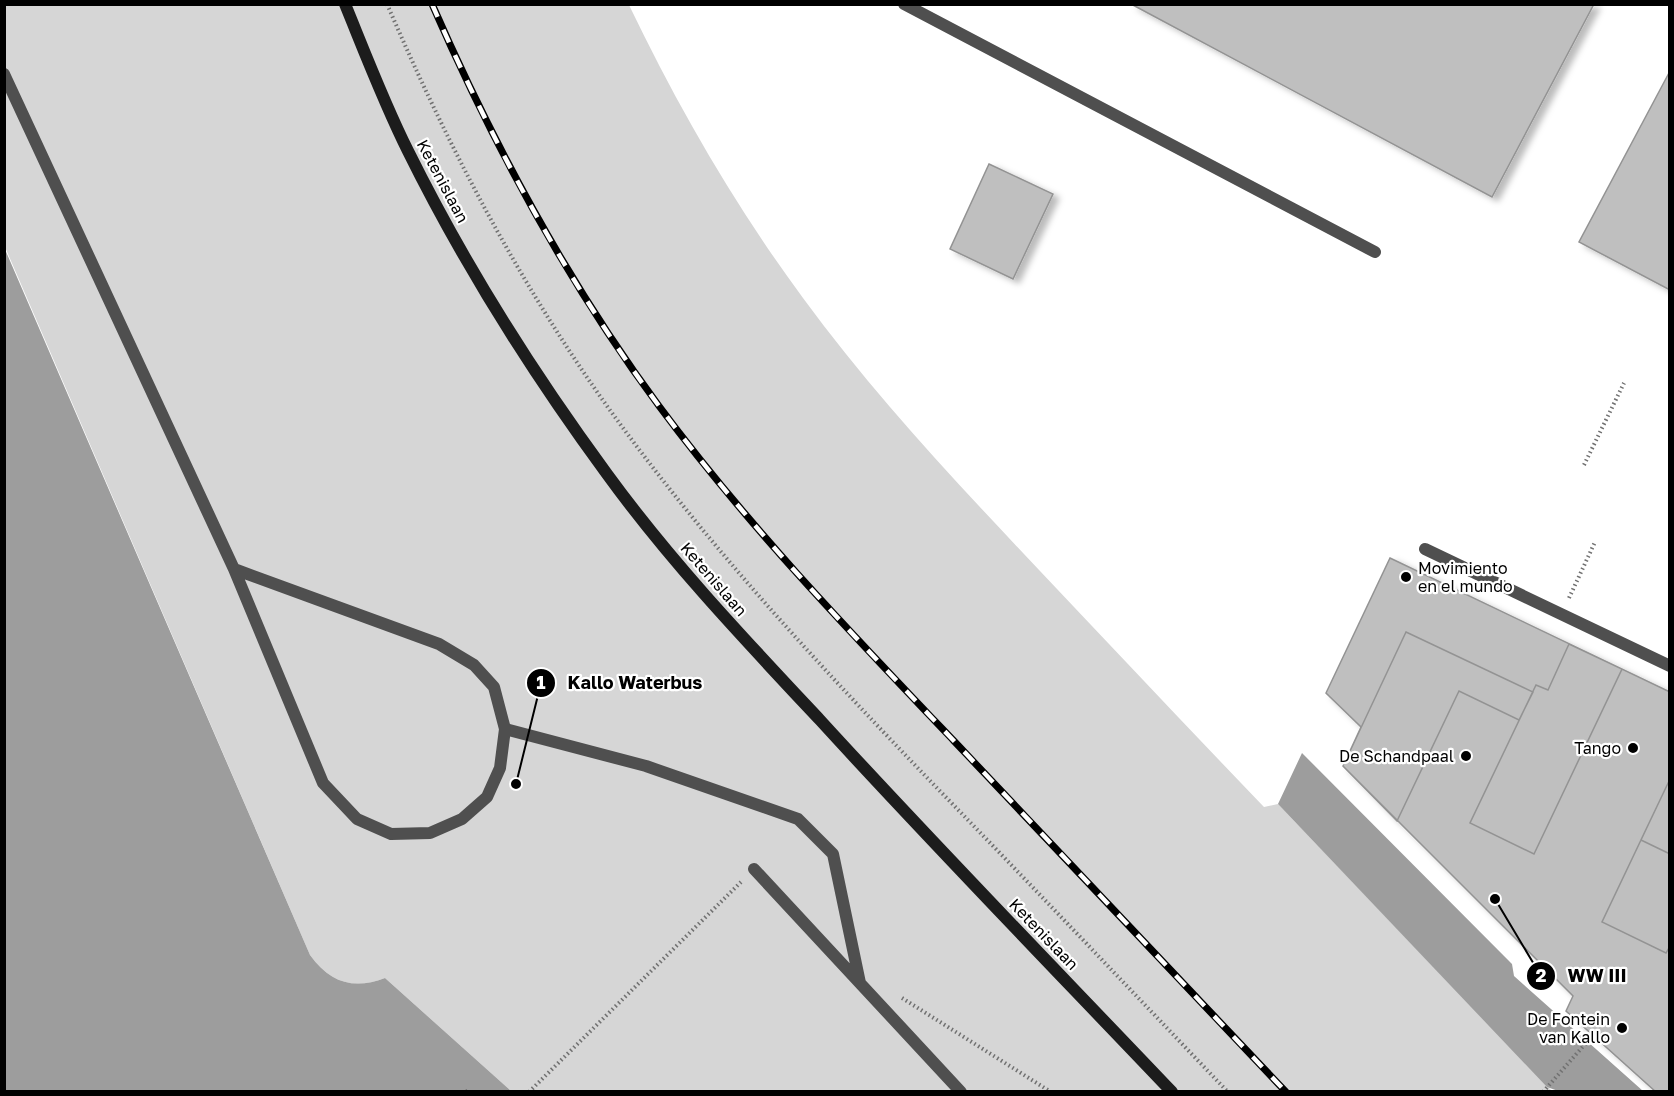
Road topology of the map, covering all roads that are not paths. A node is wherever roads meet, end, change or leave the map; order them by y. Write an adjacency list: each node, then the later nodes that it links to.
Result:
1 (345, 4): 12 (street, Ketenislaan)
2 (904, 4): 4 (street)
3 (4, 74): 6 (street)
4 (1375, 252)
5 (1425, 549): 7 (street)
6 (234, 568): 8 (street); 8 (street)
7 (1670, 666)
8 (505, 729): 10 (street)
9 (754, 869): 10 (street)
10 (860, 982): 11 (street)
11 (961, 1092)
12 (1172, 1092)

